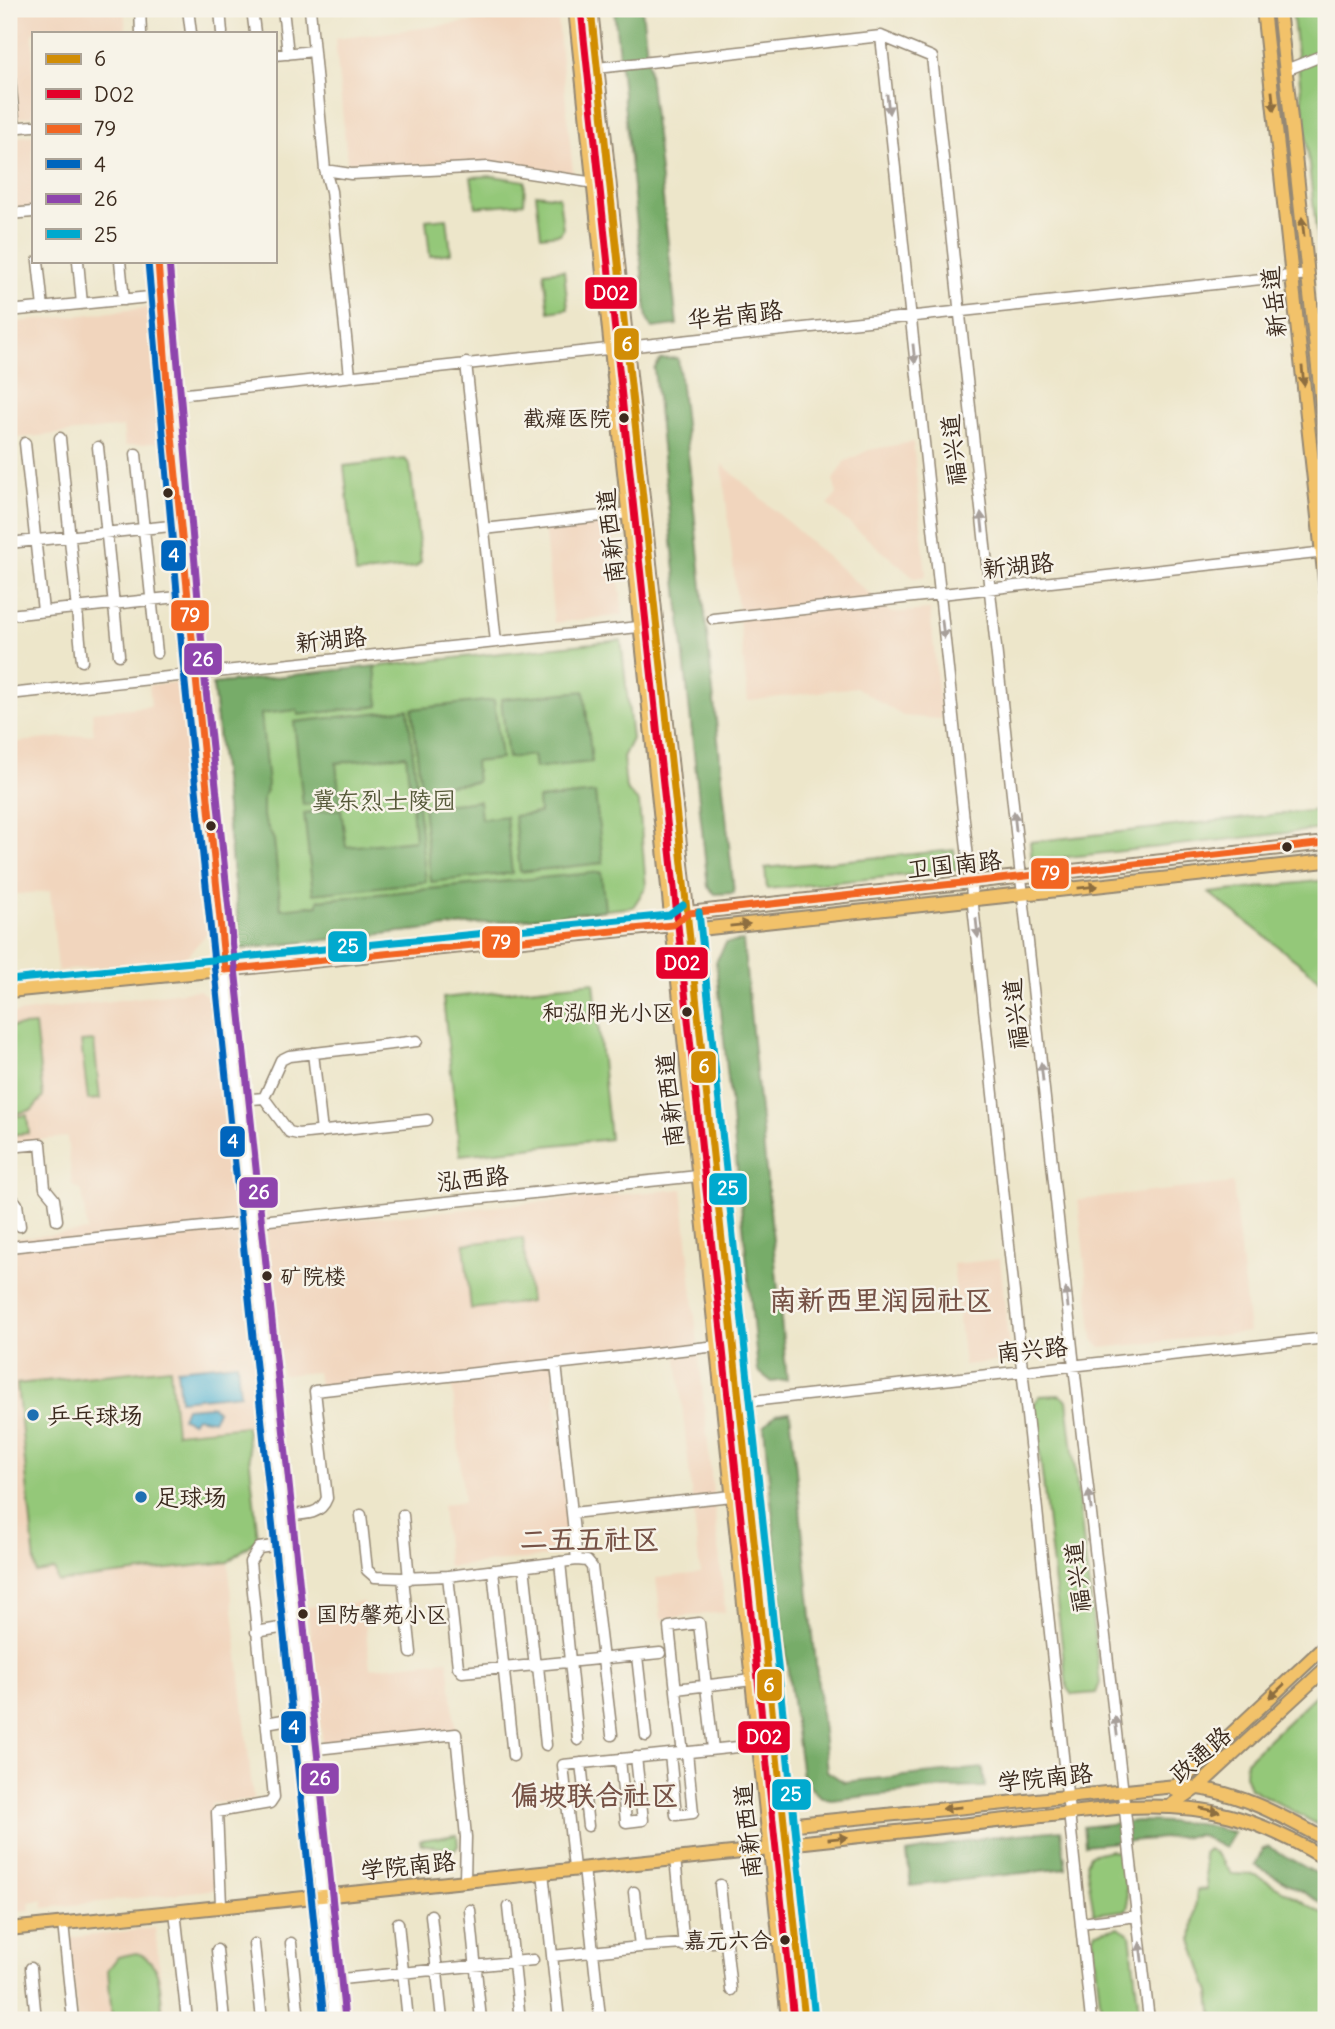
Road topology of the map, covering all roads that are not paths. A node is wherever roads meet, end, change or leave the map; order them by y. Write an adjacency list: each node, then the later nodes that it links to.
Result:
1 (139, 9): 11 (street)
2 (188, 9): 12 (street)
3 (220, 9): 13 (street)
4 (252, 9): 14 (street)
5 (284, 9): 17 (street)
6 (310, 9): 16 (street)
7 (575, 9): 27 (main road, 南新西道)
8 (591, 9): 20 (main road, 南新西道)
9 (1263, 9): 23 (main road, 新岳道)
10 (1279, 9): 22 (main road, 新岳道)
11 (141, 32)
12 (191, 32)
13 (222, 32)
14 (255, 32)
15 (881, 36): 20 (street, 福兴道); 41 (street, 福兴道); 42 (street, 福兴道, one-way to 42)
16 (313, 51): 17 (street); 26 (street)
17 (288, 54): 19 (street)
18 (1326, 54): 22 (street)
19 (276, 55)
20 (597, 68): 43 (main road, 南新西道)
21 (9, 69): 25 (street)
22 (1286, 70): 23 (main road); 34 (main road, 新岳道, one-way to 22)
23 (1270, 71): 35 (main road, 新岳道, one-way to 35)
24 (32, 126): 25 (street)
25 (12, 128)
26 (325, 170): 27 (street); 46 (street)
27 (595, 183): 44 (main road, 南新西道)
28 (32, 212): 29 (street)
29 (9, 214)
30 (38, 262): 39 (street)
31 (78, 262): 38 (street)
32 (120, 262): 37 (street)
33 (158, 262): 36 (street)
34 (1308, 274): 35 (street, 华岩南路); 49 (main road, 新岳道)
35 (1291, 275): 41 (street, 华岩南路); 61 (main road, 新岳道, one-way to 61)
36 (160, 296): 37 (street); 47 (street)
37 (124, 300): 38 (street)
38 (82, 304): 39 (street)
39 (43, 308): 40 (street)
40 (9, 311)
41 (959, 311): 42 (street, 华岩南路); 62 (street, 福兴道, one-way to 41)
42 (910, 317): 43 (street, 华岩南路); 64 (street, 福兴道, one-way to 64)
43 (628, 347): 44 (street, 华岩南路); 73 (main road, 南新西道)
44 (612, 349): 45 (street, 华岩南路); 53 (main road, 南新西道)
45 (466, 363): 46 (street, 华岩南路); 56 (street)
46 (350, 376): 47 (street, 华岩南路)
47 (168, 396): 54 (street)
48 (60, 438): 58 (street)
49 (1326, 441)
50 (25, 443): 59 (street)
51 (98, 447): 57 (street)
52 (136, 454): 55 (street)
53 (629, 513): 56 (street); 72 (main road, 南新西道)
54 (180, 525): 55 (street); 65 (street)
55 (144, 528): 57 (street); 66 (street)
56 (484, 529): 74 (street)
57 (106, 533): 58 (street); 67 (street)
58 (70, 537): 59 (street); 68 (street)
59 (36, 540): 60 (street); 69 (street)
60 (9, 543)
61 (1324, 553): 62 (street, 新湖路); 63 (main road, 新岳道)
62 (990, 589): 64 (street, 新湖路); 82 (street, 福兴道, one-way to 62)
63 (1326, 591)
64 (939, 594): 71 (street, 新湖路); 83 (street, 福兴道, one-way to 83)
65 (187, 596): 66 (street); 78 (street)
66 (152, 600): 67 (street); 75 (street)
67 (114, 604): 68 (street); 76 (street)
68 (77, 608): 69 (street); 77 (street)
69 (43, 611): 70 (street)
70 (9, 615)
71 (713, 619)
72 (641, 625): 73 (street, 新湖路); 74 (street, 新湖路); 87 (main road, 南新西道)
73 (657, 625): 86 (main road, 南新西道)
74 (496, 642): 78 (street, 新湖路)
75 (157, 653)
76 (119, 655)
77 (82, 661)
78 (195, 674): 79 (street, 新湖路); 89 (street)
79 (9, 694)
80 (1326, 843): 82 (main road, 卫国南路)
81 (1326, 861): 84 (main road, 卫国南路, one-way to 81)
82 (1021, 878): 83 (main road, 卫国南路); 84 (street, 福兴道)
83 (973, 883): 85 (street, 福兴道); 86 (main road, 卫国南路)
84 (1023, 895): 85 (main road, 卫国南路); 107 (street, 福兴道, one-way to 84)
85 (974, 900): 88 (main road, 卫国南路, one-way to 85); 108 (street, 福兴道, one-way to 108)
86 (689, 913): 87 (main road); 88 (main road, 南新西道)
87 (673, 925): 88 (main road, 卫国南路); 89 (main road, 卫国南路); 98 (main road, 南新西道)
88 (691, 930): 109 (main road, 南新西道)
89 (225, 970): 90 (main road, 卫国南路); 94 (street)
90 (9, 991)
91 (416, 1041): 92 (street)
92 (313, 1053): 93 (street); 96 (street)
93 (264, 1098): 94 (street); 96 (street)
94 (240, 1100): 101 (street)
95 (427, 1120): 96 (street)
96 (322, 1132)
97 (9, 1147): 100 (street)
98 (698, 1176): 101 (street, 泓西路); 105 (main road, 南新西道)
99 (9, 1194): 102 (street)
100 (57, 1220)
101 (252, 1222): 103 (street, 泓西路); 113 (street)
102 (20, 1226)
103 (9, 1247)
104 (1326, 1338): 107 (street, 南兴路)
105 (717, 1346): 106 (street); 110 (main road, 南新西道)
106 (556, 1364): 111 (street); 113 (street)
107 (1074, 1366): 108 (street, 南兴路); 153 (street, 福兴道, one-way to 107)
108 (1023, 1371): 109 (street, 南兴路); 154 (street, 福兴道)
109 (742, 1402): 158 (main road, 南新西道)
110 (732, 1496): 111 (street); 133 (main road, 南新西道)
111 (572, 1513): 116 (street)
112 (403, 1515): 121 (street)
113 (283, 1516): 115 (street)
114 (361, 1516): 121 (street)
115 (286, 1544): 123 (street); 145 (street)
116 (577, 1560): 117 (street); 128 (street)
117 (560, 1562): 118 (street); 129 (street)
118 (524, 1566): 119 (street); 130 (street)
119 (493, 1570): 120 (street); 132 (street)
120 (448, 1576): 121 (street); 132 (street)
121 (406, 1578): 125 (street)
122 (280, 1628): 123 (street)
123 (256, 1632): 137 (street)
124 (1326, 1645): 151 (main road, 政通路, one-way to 151)
125 (411, 1653)
126 (660, 1653): 127 (street)
127 (637, 1656): 128 (street); 139 (street)
128 (603, 1659): 129 (street); 138 (street)
129 (570, 1663): 130 (street); 140 (street)
130 (536, 1666): 132 (street); 141 (street)
131 (1326, 1668): 152 (main road, 政通路)
132 (504, 1670): 147 (street)
133 (752, 1680): 134 (street); 162 (main road, 南新西道)
134 (706, 1686): 135 (street); 135 (street); 144 (street)
135 (676, 1689): 143 (street)
136 (289, 1719): 137 (street)
137 (266, 1723): 171 (street)
138 (612, 1735)
139 (646, 1736)
140 (578, 1740)
141 (546, 1745)
142 (738, 1746): 144 (street)
143 (685, 1749): 144 (street); 146 (street); 146 (street)
144 (713, 1749)
145 (307, 1750): 167 (street); 170 (street)
146 (670, 1754): 148 (street)
147 (513, 1756)
148 (636, 1758): 149 (street); 149 (street)
149 (620, 1759): 150 (street)
150 (581, 1763): 159 (street); 165 (street)
151 (1176, 1786): 152 (main road, 学院南路); 153 (main road, 学院南路); 155 (main road, 政通路)
152 (1198, 1787): 155 (main road, 政通路); 160 (main road, 学院南路)
153 (1123, 1790): 154 (main road, 学院南路); 156 (street, 福兴道)
154 (1068, 1796): 157 (street, 福兴道); 158 (main road, 学院南路, one-way to 158)
155 (1173, 1804): 156 (main road, 学院南路); 164 (main road, 学院南路, one-way to 164)
156 (1125, 1807): 157 (main road, 学院南路); 176 (street, 福兴道)
157 (1069, 1812): 161 (main road, 学院南路, one-way to 157); 179 (street, 福兴道)
158 (786, 1825): 161 (main road, 南新西道); 162 (main road)
159 (588, 1826)
160 (1326, 1840)
161 (787, 1844): 162 (main road, 学院南路); 211 (main road, 南新西道)
162 (770, 1849): 163 (main road, 学院南路); 210 (main road, 南新西道)
163 (675, 1858): 165 (main road, 学院南路); 184 (street)
164 (1326, 1859)
165 (579, 1868): 166 (main road, 学院南路); 187 (street)
166 (543, 1872): 167 (main road, 学院南路); 188 (street)
167 (465, 1880): 170 (main road, 学院南路)
168 (720, 1885): 181 (street)
169 (634, 1892): 185 (street)
170 (323, 1894): 171 (main road, 学院南路); 195 (street)
171 (221, 1905): 173 (main road, 学院南路)
172 (508, 1907): 190 (street)
173 (176, 1910): 177 (main road, 学院南路); 201 (street)
174 (470, 1910): 191 (street)
175 (431, 1915): 193 (street)
176 (1137, 1916): 179 (street); 213 (street, 福兴道, one-way to 176)
177 (63, 1923): 180 (main road, 学院南路); 200 (street)
178 (398, 1923): 194 (street)
179 (1081, 1923): 212 (street, 福兴道)
180 (9, 1929)
181 (726, 1941): 184 (street); 196 (street)
182 (291, 1942): 204 (street)
183 (254, 1944): 203 (street)
184 (684, 1946): 185 (street)
185 (640, 1947): 187 (street)
186 (217, 1950): 202 (street)
187 (593, 1952): 188 (street); 197 (street)
188 (552, 1956): 209 (street)
189 (534, 1960): 190 (street)
190 (514, 1962): 191 (street); 208 (street)
191 (475, 1966): 193 (street); 207 (street)
192 (31, 1968): 199 (street)
193 (437, 1970): 194 (street); 206 (street)
194 (403, 1973): 195 (street); 205 (street)
195 (331, 1980): 198 (street)
196 (731, 1990)
197 (600, 2017)
198 (335, 2019): 204 (street)
199 (36, 2020)
200 (73, 2020)
201 (187, 2020)
202 (225, 2020)
203 (262, 2020)
204 (300, 2020)
205 (408, 2020)
206 (442, 2020)
207 (481, 2020)
208 (520, 2020)
209 (559, 2020)
210 (785, 2020)
211 (805, 2020)
212 (1091, 2020)
213 (1149, 2020)

